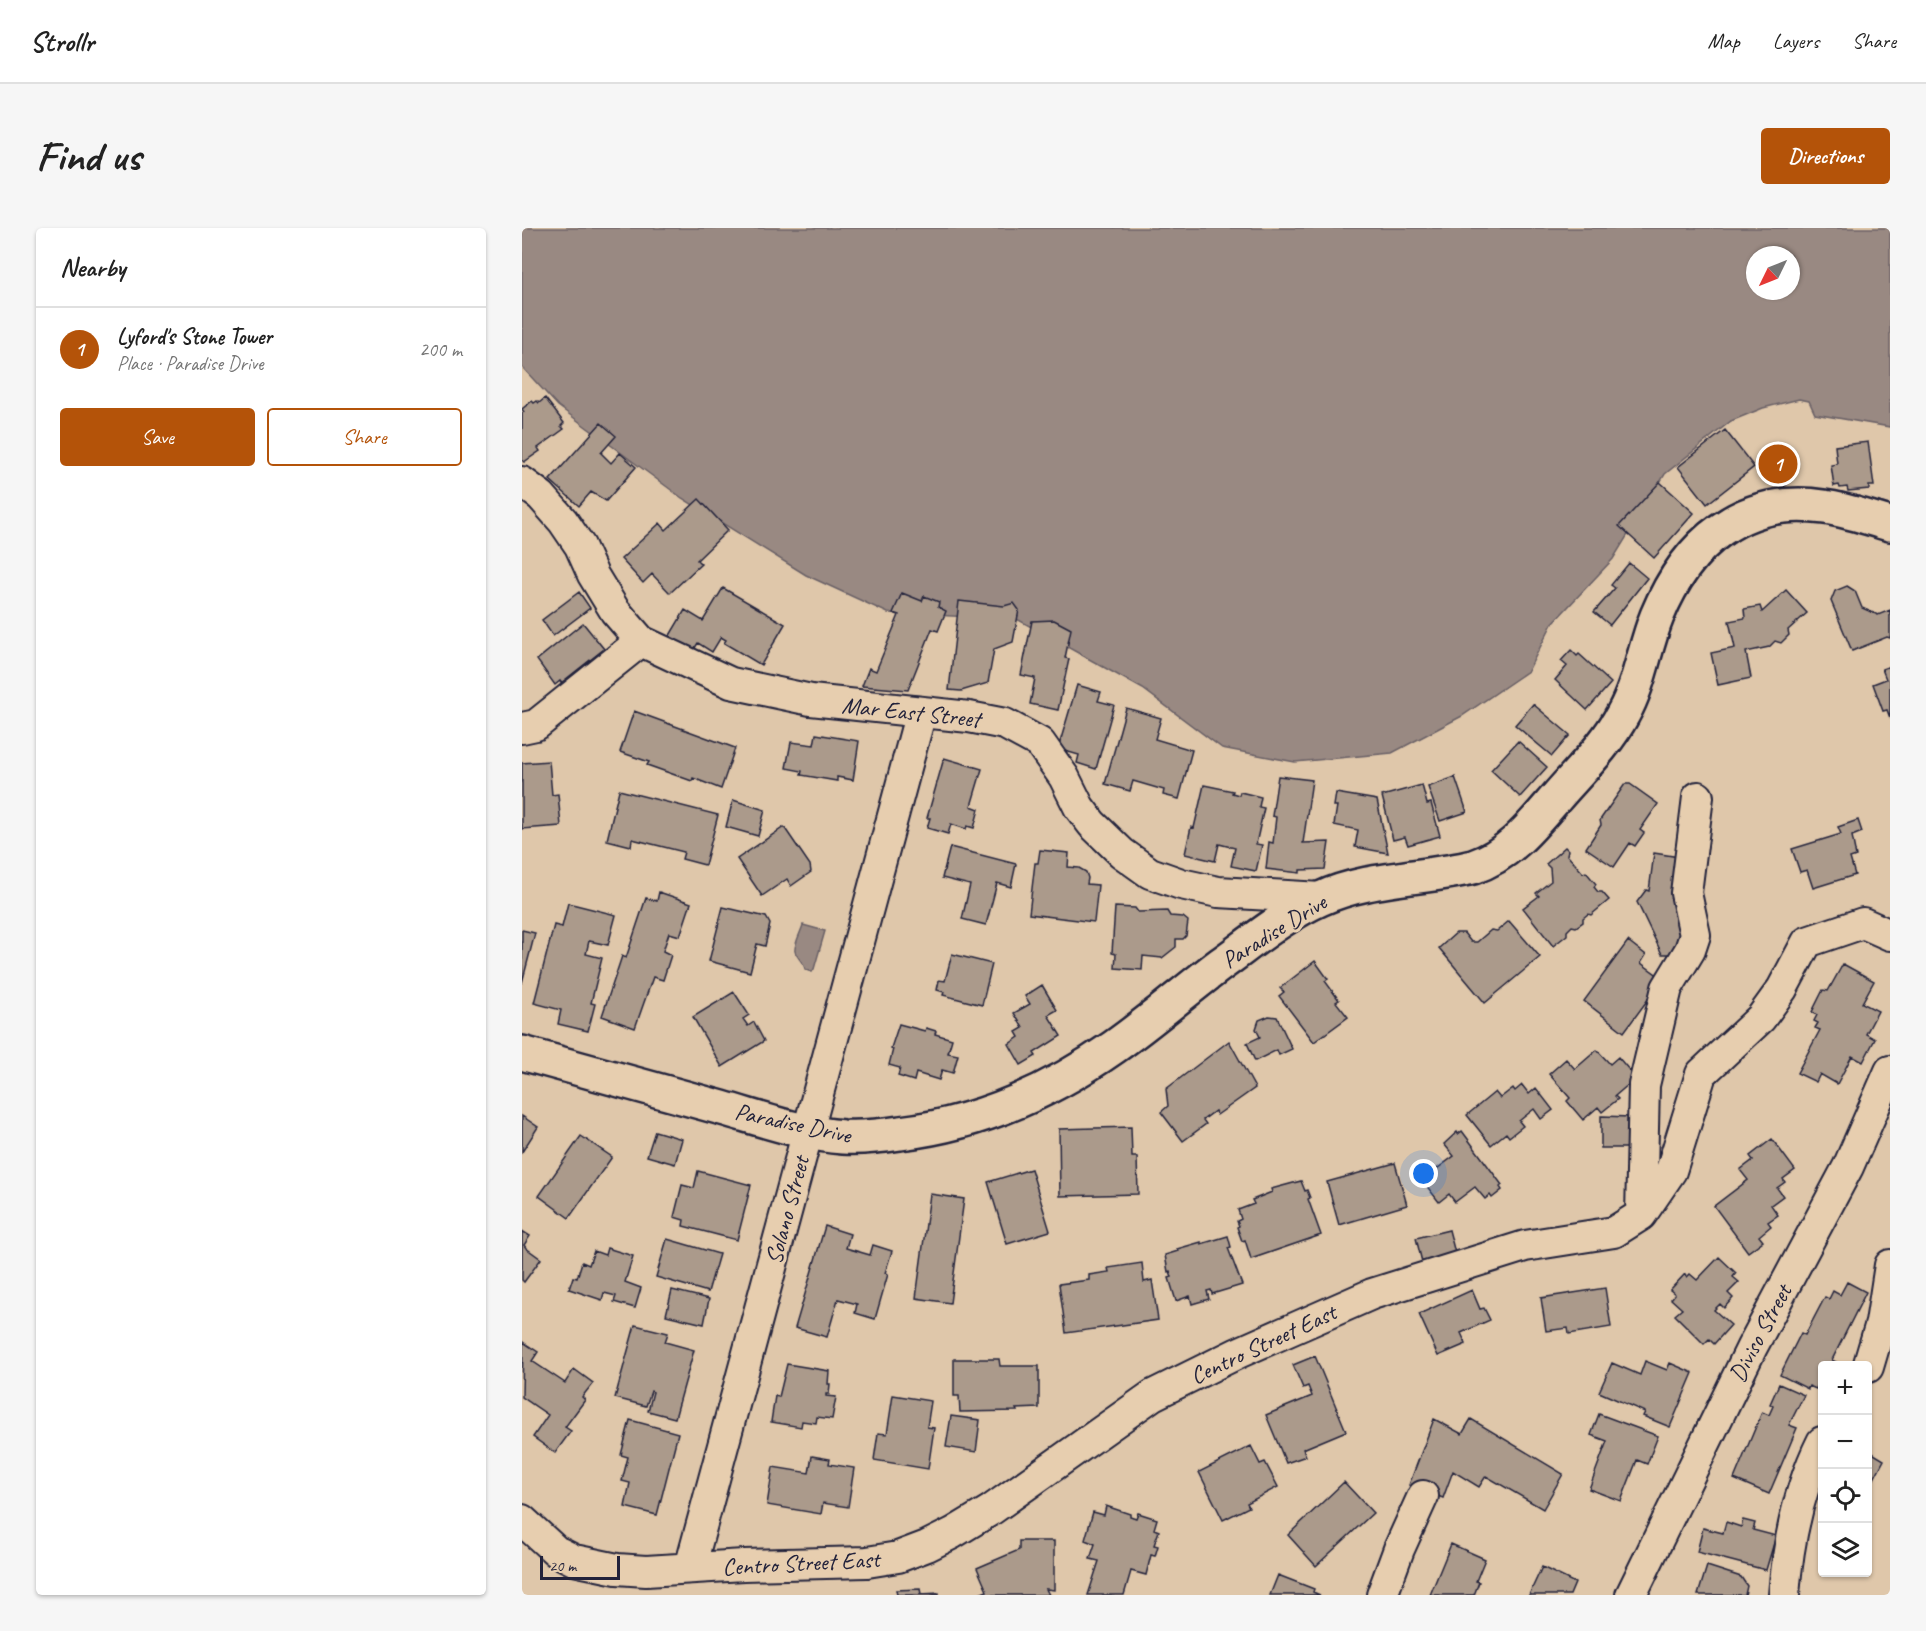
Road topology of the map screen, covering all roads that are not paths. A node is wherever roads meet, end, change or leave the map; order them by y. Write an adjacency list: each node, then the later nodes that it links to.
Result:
1 (522, 482): 3 (street, Mar East Street)
2 (1890, 524): 7 (street, Paradise Drive)
3 (640, 641): 4 (street, Mar East Street); 5 (street)
4 (921, 712): 7 (street, Mar East Street); 11 (street, Solano Street)
5 (522, 728)
6 (1698, 797): 12 (street)
7 (1321, 898): 11 (street, Paradise Drive)
8 (1890, 935): 12 (street, Centro Street East)
9 (522, 1053): 11 (street, Paradise Drive)
10 (1890, 1071): 20 (street, Diviso Street)
11 (808, 1131): 18 (street, Solano Street)
12 (1641, 1215): 18 (street, Centro Street East)
13 (1890, 1265): 14 (street)
14 (1870, 1361)
15 (1818, 1450): 21 (street)
16 (1423, 1496): 19 (street)
17 (522, 1520): 18 (street, Centro Street East)
18 (690, 1569)
19 (1382, 1595)
20 (1631, 1595)
21 (1784, 1595)

